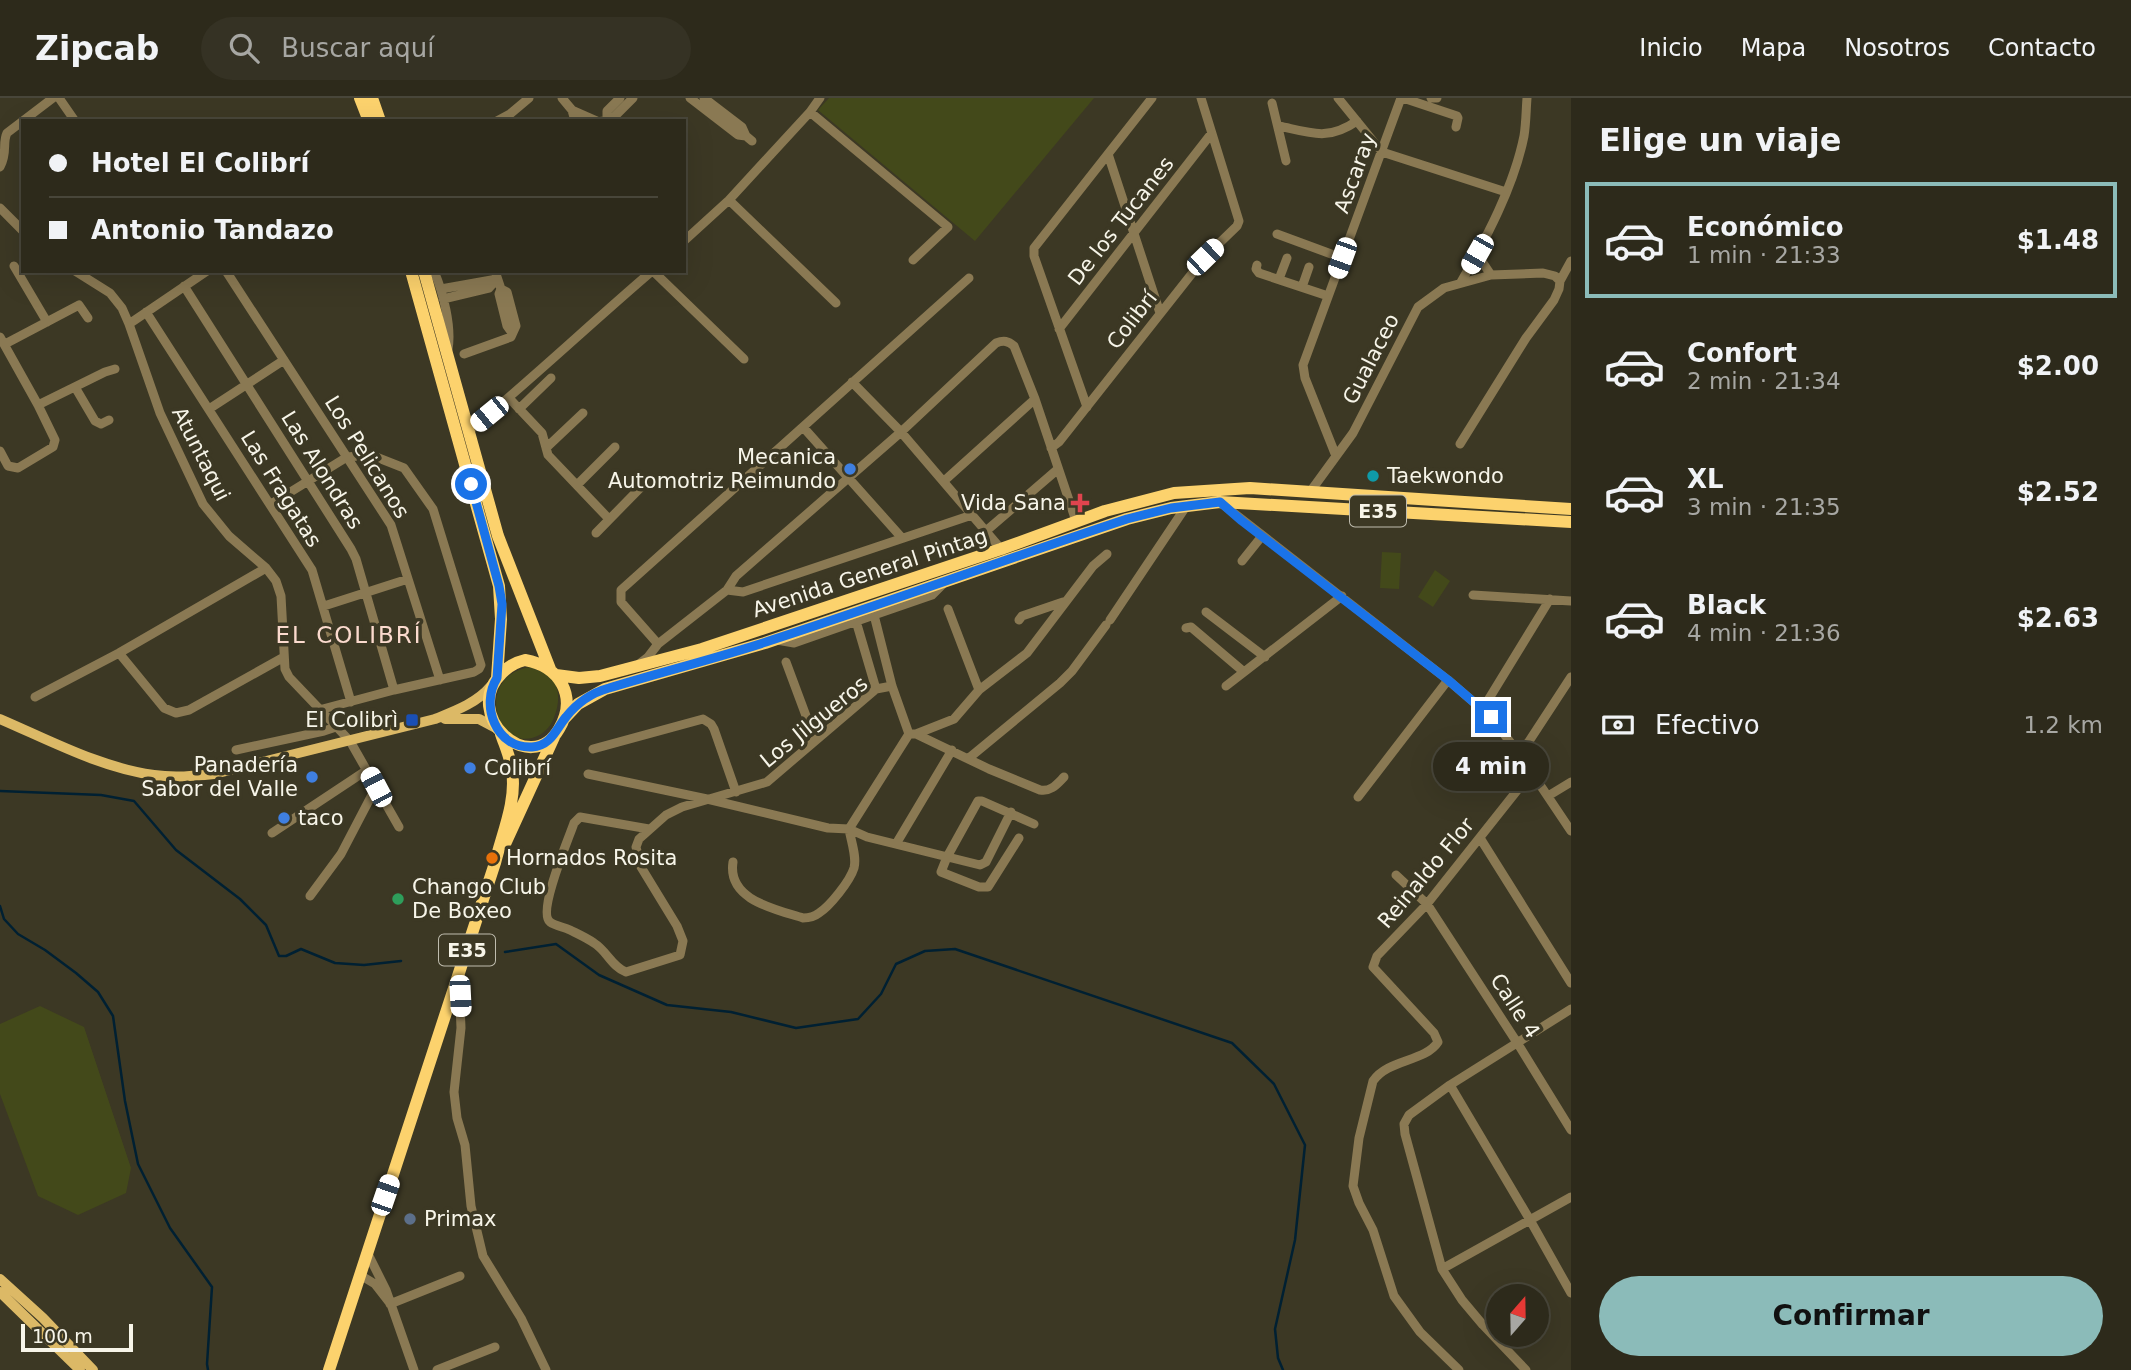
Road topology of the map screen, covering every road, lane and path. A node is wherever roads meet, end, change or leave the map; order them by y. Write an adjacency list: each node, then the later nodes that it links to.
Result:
1 (53, 98): 22 (street)
2 (59, 98): 23 (street)
3 (360, 98): 24 (highway)
4 (372, 98): 25 (highway)
5 (529, 98): 26 (street)
6 (562, 98): 20 (street)
7 (620, 98): 29 (street)
8 (633, 98): 30 (street)
9 (690, 98): 10 (street)
10 (704, 98)
11 (820, 98): 21 (street)
12 (1152, 98): 37 (street)
13 (1201, 98): 35 (street)
14 (1338, 98): 31 (street)
15 (1402, 98): 34 (street); 36 (street, Ascaray)
16 (1432, 98): 17 (street)
17 (1437, 98)
18 (1527, 98): 40 (street)
19 (1272, 103): 33 (street)
20 (572, 110): 27 (street); 28 (street)
21 (810, 112): 41 (street); 50 (street)
22 (25, 119)
23 (74, 119)
24 (368, 119)
25 (379, 119)
26 (501, 119)
27 (574, 119)
28 (599, 119)
29 (603, 119)
30 (608, 119)
31 (1357, 121): 33 (street); 36 (street)
32 (21, 122): 39 (street)
33 (1279, 126): 38 (street)
34 (1456, 127)
35 (1212, 134): 44 (street, De los Tucanes); 75 (street, Colibrí)
36 (1382, 152): 40 (street); 49 (street, Ascaray)
37 (1108, 154): 44 (street); 79 (street)
38 (1286, 161)
39 (0, 167)
40 (1506, 192): 47 (street)
41 (729, 200): 46 (street); 73 (street)
42 (0, 208): 43 (street)
43 (21, 229)
44 (1133, 232): 75 (street); 79 (street, De los Tucanes)
45 (1277, 234): 49 (street)
46 (686, 239)
47 (1477, 254): 64 (street); 68 (street)
48 (1287, 258): 66 (street)
49 (1342, 258): 72 (street, Ascaray)
50 (913, 260)
51 (1571, 261): 67 (street)
52 (1257, 265): 66 (street)
53 (14, 266): 77 (street)
54 (1309, 267): 70 (street)
55 (78, 273): 78 (street, Atuntaqui)
56 (204, 273): 69 (street)
57 (227, 273): 84 (street, Los Pelicanos)
58 (412, 273): 159 (highway)
59 (425, 273): 81 (highway)
60 (435, 273): 71 (street)
61 (497, 273): 71 (street); 82 (street)
62 (650, 273): 90 (street)
63 (654, 273): 83 (street)
64 (1491, 275): 67 (street, Gualaceo); 68 (street, Gualaceo)
65 (970, 278): 87 (street)
66 (1279, 279): 70 (street)
67 (1560, 281): 101 (street)
68 (1461, 282): 106 (street, Gualaceo)
69 (184, 286): 74 (street); 88 (street, Las Alondras)
70 (1302, 287): 72 (street)
71 (442, 294): 81 (street)
72 (1328, 296): 106 (street, Ascaray)
73 (835, 303)
74 (146, 312): 78 (street); 94 (street, Las Fragatas)
75 (1160, 313): 93 (street, Colibrí)
76 (88, 318): 77 (street)
77 (47, 322): 80 (street)
78 (129, 324): 130 (street, Atuntaqui)
79 (1059, 329): 93 (street)
80 (1, 339): 92 (street)
81 (447, 354): 99 (highway)
82 (464, 354)
83 (744, 359)
84 (284, 360): 88 (street); 107 (street, Los Pelicanos)
85 (115, 369): 89 (street)
86 (551, 378): 95 (street)
87 (852, 382): 98 (street); 100 (street)
88 (246, 384): 94 (street); 110 (street, Las Alondras)
89 (75, 387): 92 (street); 97 (street)
90 (509, 398): 95 (street); 99 (street)
91 (1035, 399): 100 (street); 103 (street); 112 (street)
92 (38, 405): 105 (street)
93 (1087, 407): 103 (street, Colibrí)
94 (209, 409): 116 (street, Las Fragatas)
95 (519, 409): 104 (street)
96 (583, 413): 104 (street)
97 (109, 420)
98 (803, 427): 109 (street); 148 (street)
99 (469, 431): 154 (highway)
100 (901, 432): 109 (street); 112 (street)
101 (1460, 444)
102 (614, 447): 113 (street)
103 (1051, 448): 108 (street)
104 (546, 449): 113 (street)
105 (0, 451)
106 (1336, 456): 114 (street, Gualaceo)
107 (347, 457): 110 (street); 131 (street, Los Pelicanos); 157 (street)
108 (1058, 469): 121 (street); 123 (street)
109 (848, 479): 126 (street); 133 (street)
110 (309, 481): 116 (street); 134 (street, Las Alondras)
111 (647, 481): 120 (street)
112 (944, 481): 119 (street)
113 (577, 485): 120 (street)
114 (1310, 492): 118 (highway, Avenida General Pintag / E35); 121 (highway, Avenida General Pintag / E35)
115 (1220, 502): 117 (highway, Avenida General Pintag / E35); 122 (highway, Avenida General Pintag / E35); 125 (street)
116 (271, 504): 140 (street, Las Fragatas)
117 (1188, 505): 132 (highway, Avenida General Pintag / E35); 182 (street)
118 (1571, 509)
119 (972, 515): 123 (street); 126 (street)
120 (609, 519): 124 (street)
121 (1076, 521): 127 (highway, Avenida General Pintag / E35)
122 (1571, 522)
123 (986, 531): 127 (street)
124 (596, 533)
125 (1262, 536): 129 (street); 135 (street)
126 (902, 538): 133 (street)
127 (1002, 549): 153 (highway, Avenida General Pintag / E35)
128 (1107, 555): 139 (street)
129 (1242, 561)
130 (265, 568): 149 (street); 150 (street, Atuntaqui)
131 (408, 579): 134 (street); 157 (street, Los Pelicanos)
132 (945, 581): 143 (street); 147 (highway, Avenida General Pintag / E35)
133 (727, 590): 148 (street)
134 (366, 593): 140 (street); 163 (street, Las Alondras)
135 (1342, 596): 151 (street); 158 (street)
136 (1473, 596): 137 (street)
137 (1550, 599): 138 (street); 168 (street)
138 (1571, 601)
139 (1064, 602): 144 (street); 164 (street)
140 (324, 606): 166 (street, Las Fragatas)
141 (948, 609): 164 (street)
142 (1206, 612): 151 (street)
143 (874, 615): 145 (street); 160 (street)
144 (1019, 620)
145 (856, 621): 147 (street); 162 (street)
146 (1186, 628): 155 (street)
147 (775, 639): 171 (highway, Avenida General Pintag / E35)
148 (657, 644): 153 (street)
149 (119, 653): 150 (street); 165 (street)
150 (284, 657): 167 (street, Atuntaqui)
151 (1265, 657): 155 (street)
152 (786, 662): 176 (street)
153 (635, 667): 154 (highway, Avenida General Pintag / E35)
154 (553, 672): 159 (highway, E35); 171 (highway)
155 (1244, 672): 161 (street)
156 (1571, 677): 181 (street)
157 (440, 680): 163 (street)
158 (1448, 680): 168 (street); 191 (street)
159 (494, 682): 170 (main road); 173 (highway, E35)
160 (892, 686): 162 (street, Los Jilgueros); 174 (street)
161 (1226, 686)
162 (876, 689): 176 (street, Los Jilgueros)
163 (394, 690): 166 (street)
164 (979, 690): 174 (street)
165 (35, 697)
166 (351, 702): 167 (street)
167 (319, 710): 172 (street, Atuntaqui)
168 (1482, 710): 181 (street)
169 (0, 719): 177 (main road)
170 (435, 719): 173 (main road); 177 (main road)
171 (564, 719): 175 (highway, E35)
172 (336, 727): 177 (street, Atuntaqui); 179 (street)
173 (499, 731): 175 (highway); 205 (highway, E35)
174 (912, 734): 180 (street); 197 (street)
175 (555, 735): 205 (highway, E35)
176 (815, 740): 189 (street, Los Jilgueros)
177 (350, 741): 183 (street, Atuntaqui)
178 (593, 749): 189 (street)
179 (236, 750)
180 (952, 750): 182 (street); 202 (street)
181 (1520, 755): 184 (street)
182 (969, 758): 186 (street)
183 (367, 770): 188 (street, Atuntaqui); 199 (street)
184 (1531, 773): 190 (street); 201 (street, Reinaldo Flor)
185 (588, 774): 192 (street)
186 (1064, 777)
187 (1571, 782): 190 (street)
188 (376, 787): 195 (street, Atuntaqui); 207 (street)
189 (736, 792): 192 (street, Los Jilgueros)
190 (1548, 796): 198 (street)
191 (1358, 797)
192 (707, 799): 196 (street, Los Jilgueros); 197 (street)
193 (1012, 812): 194 (street); 203 (street); 203 (street)
194 (1034, 824)
195 (399, 827)
196 (649, 828): 196 (street)
197 (849, 829): 202 (street); 204 (street)
198 (1571, 831)
199 (272, 832)
200 (1019, 838): 203 (street)
201 (1479, 838): 208 (street, Reinaldo Flor); 210 (street)
202 (896, 844): 203 (street)
203 (947, 857)
204 (733, 862)
205 (495, 863): 209 (highway, E35)
206 (1396, 875): 208 (street, Calle 4)
207 (310, 896)
208 (1427, 904): 212 (street, Calle 4); 232 (street, Reinaldo Flor)
209 (458, 975): 217 (highway, E35); 231 (street)
210 (1571, 982)
211 (1571, 1009): 212 (street)
212 (1518, 1044): 213 (street); 214 (street, Calle 4)
213 (1450, 1085): 216 (street); 218 (street)
214 (1571, 1130)
215 (1571, 1197): 216 (street)
216 (1530, 1220): 218 (street); 223 (street)
217 (367, 1252): 219 (highway, E35); 224 (street)
218 (1442, 1269): 233 (street)
219 (360, 1275): 224 (street); 228 (highway, E35)
220 (460, 1276): 224 (street)
221 (0, 1279): 227 (main road)
222 (0, 1292): 226 (main road)
223 (1571, 1293)
224 (390, 1304): 229 (street)
225 (495, 1348): 230 (street)
226 (80, 1370)
227 (93, 1370)
228 (328, 1370)
229 (414, 1370)
230 (437, 1370)
231 (546, 1370)
232 (1459, 1370)
233 (1526, 1370)

